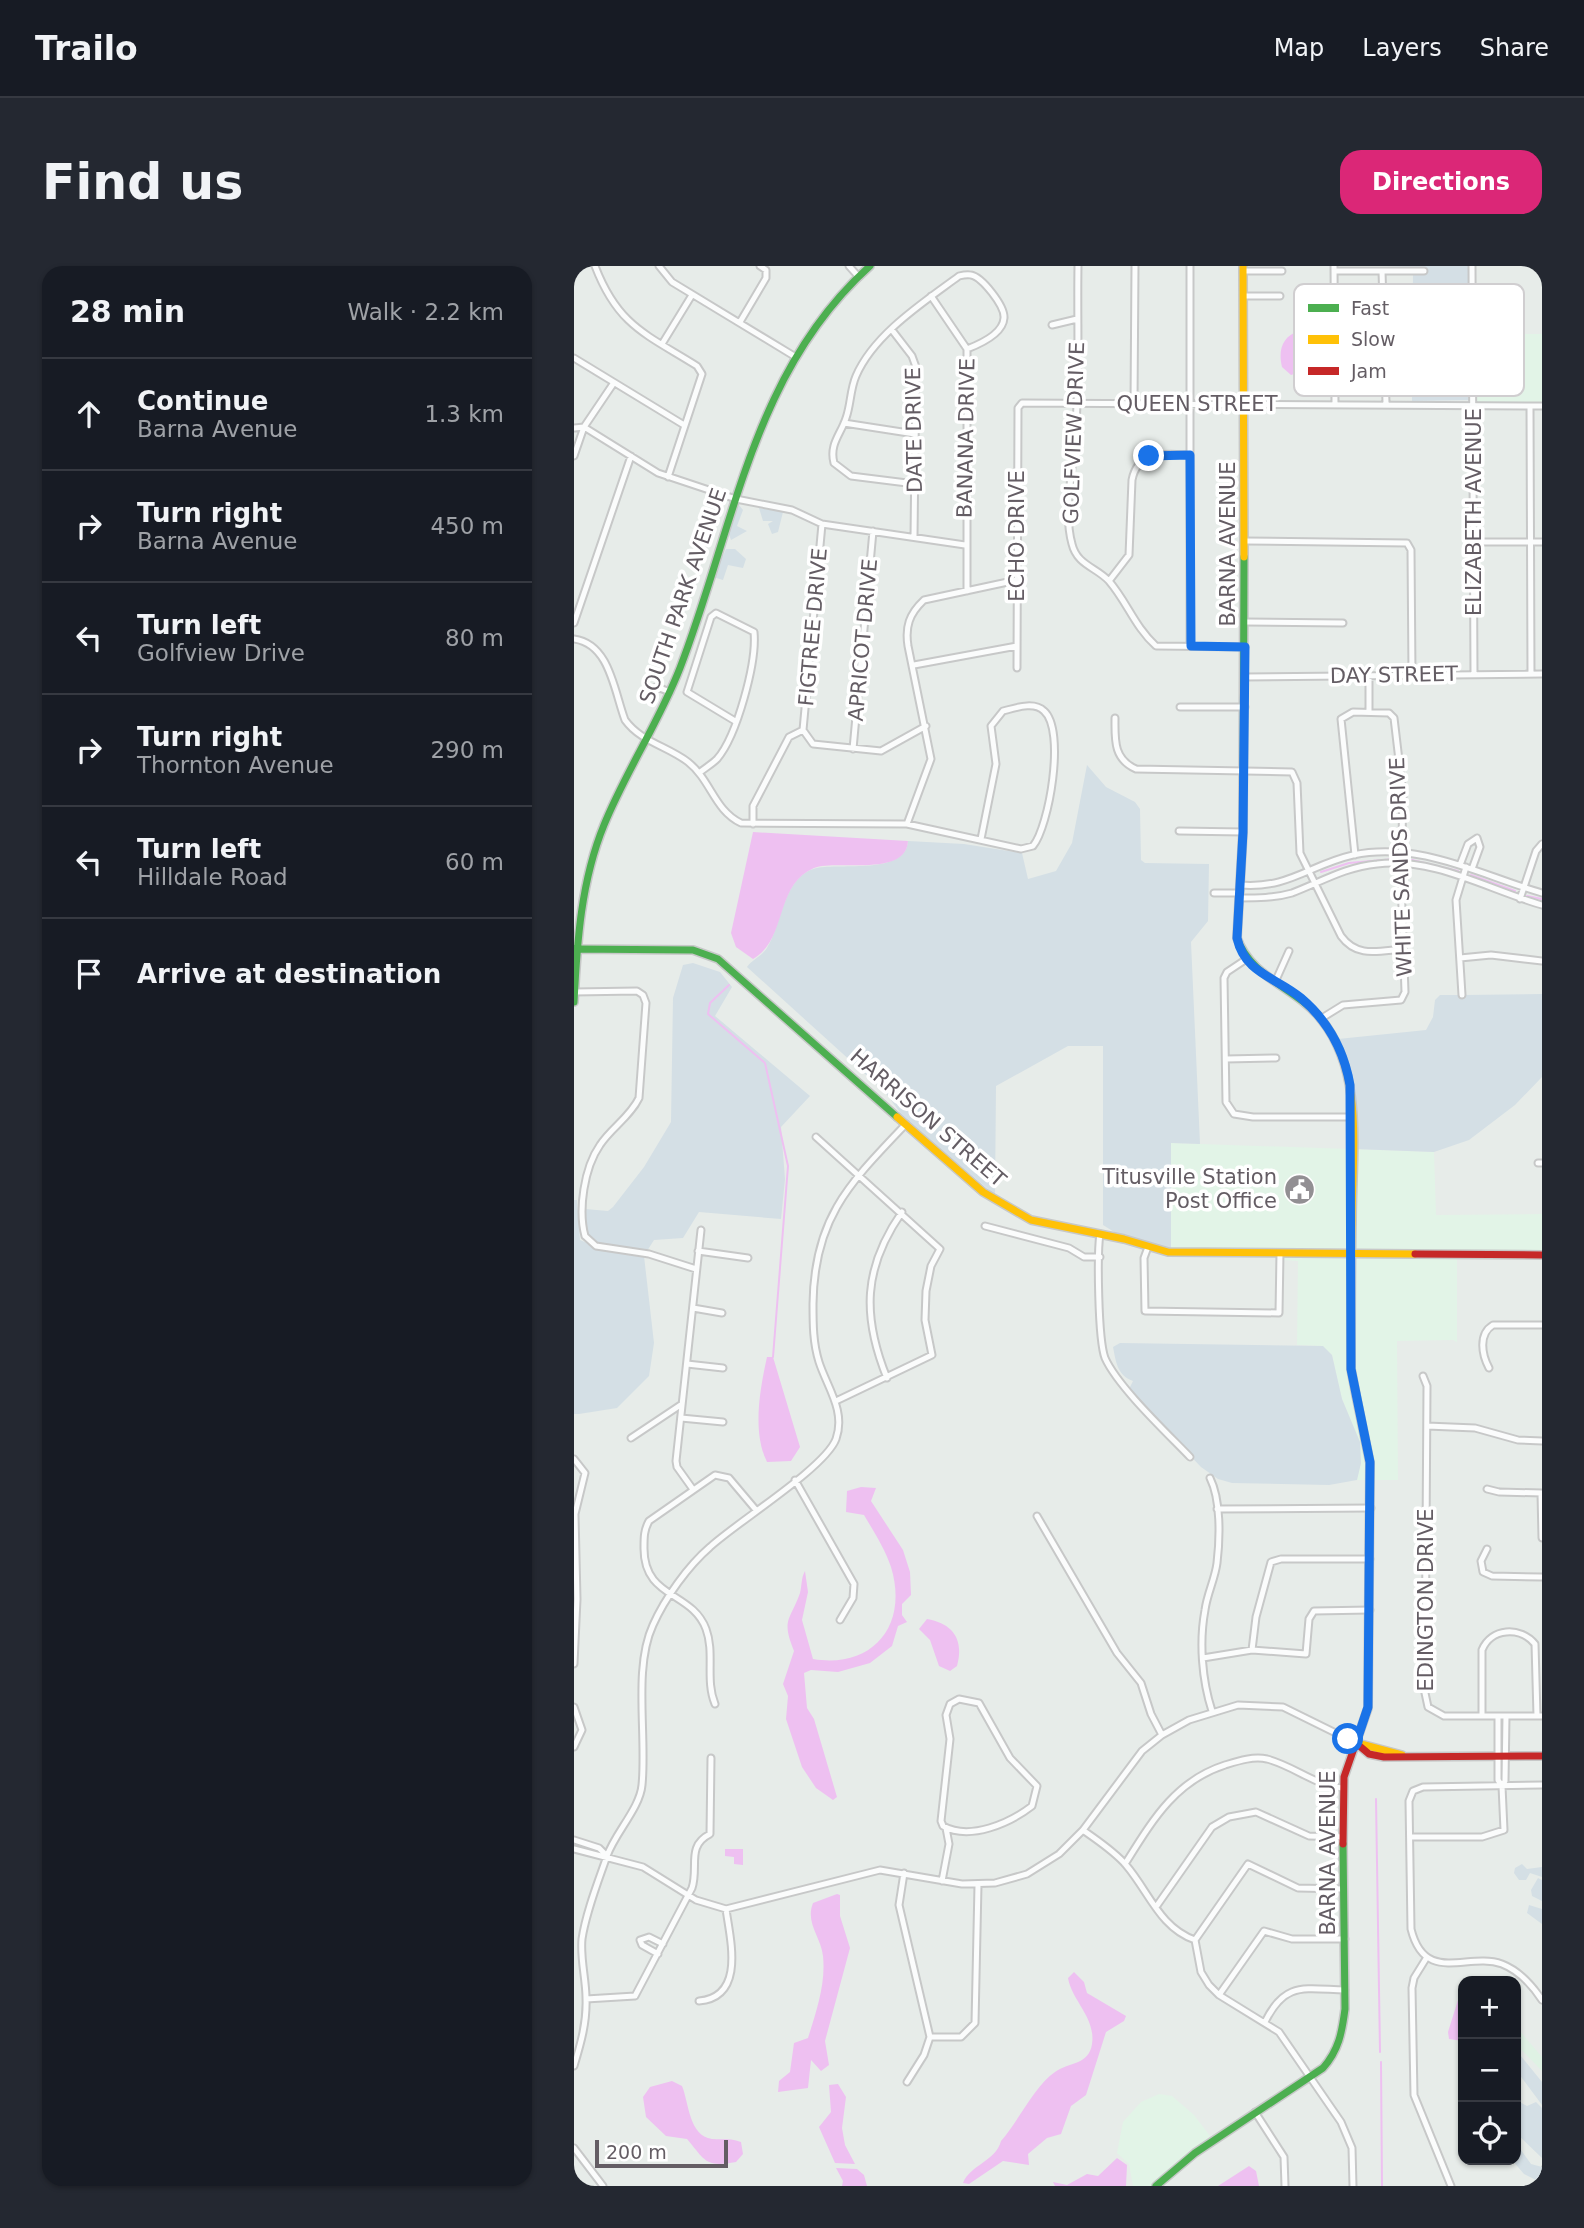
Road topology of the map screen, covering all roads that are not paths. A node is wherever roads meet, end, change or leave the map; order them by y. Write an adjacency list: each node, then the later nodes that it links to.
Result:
1 (595, 266): 26 (street)
2 (659, 266): 18 (street)
3 (760, 266): 23 (street)
4 (849, 266): 15 (street)
5 (870, 266): 15 (street, SOUTH PARK AVENUE)
6 (1078, 266): 22 (street, GOLFVIEW DRIVE)
7 (1135, 266): 35 (street)
8 (1190, 266): 39 (street)
9 (1472, 266): 17 (street, ELIZABETH AVENUE)
10 (1243, 268): 12 (street); 20 (street, BARNA AVENUE)
11 (1334, 269): 13 (street)
12 (1282, 271)
13 (1382, 271): 14 (street); 16 (street)
14 (1424, 271)
15 (858, 276): 28 (street, SOUTH PARK AVENUE)
16 (1382, 284)
17 (1472, 284)
18 (692, 295): 23 (street); 26 (street)
19 (931, 296): 25 (street); 27 (street, BANANA DRIVE); 27 (street)
20 (1244, 296): 21 (street); 40 (street, BARNA AVENUE)
21 (1280, 296)
22 (1077, 319): 24 (street); 34 (street, GOLFVIEW DRIVE)
23 (740, 322): 28 (street)
24 (1052, 325)
25 (892, 330): 44 (street); 48 (street, DATE DRIVE)
26 (662, 344): 45 (street)
27 (967, 349): 62 (street, BANANA DRIVE)
28 (794, 356): 54 (street, SOUTH PARK AVENUE)
29 (574, 358): 30 (street)
30 (613, 384): 45 (street); 46 (street)
31 (1335, 396): 38 (street)
32 (1386, 396): 36 (street)
33 (1474, 396): 41 (street, ELIZABETH AVENUE)
34 (1077, 403): 35 (street, QUEEN STREET); 37 (street, QUEEN STREET); 64 (street, GOLFVIEW DRIVE)
35 (1134, 403): 39 (street, QUEEN STREET)
36 (1386, 403): 38 (street, QUEEN STREET); 41 (street, QUEEN STREET)
37 (1020, 404): 63 (street, ECHO DRIVE)
38 (1335, 404): 40 (street, QUEEN STREET)
39 (1190, 405): 40 (street, QUEEN STREET); 49 (street)
40 (1246, 405): 58 (street, BARNA AVENUE)
41 (1474, 405): 42 (street, QUEEN STREET); 59 (street, ELIZABETH AVENUE)
42 (1530, 406): 43 (street, QUEEN STREET); 60 (street)
43 (1542, 406)
44 (844, 424): 48 (street); 53 (street)
45 (684, 425): 52 (street)
46 (584, 427): 47 (street); 50 (street); 51 (street)
47 (574, 428)
48 (915, 434): 53 (street, DATE DRIVE)
49 (1190, 455): 64 (street); 71 (street)
50 (574, 456)
51 (631, 456): 52 (street); 67 (street)
52 (668, 477): 54 (street)
53 (915, 485): 57 (street, DATE DRIVE)
54 (736, 499): 55 (street); 82 (street, SOUTH PARK AVENUE)
55 (822, 524): 56 (street); 89 (street, FIGTREE DRIVE)
56 (873, 531): 57 (street); 91 (street, APRICOT DRIVE)
57 (914, 537): 62 (street)
58 (1245, 541): 66 (street, BARNA AVENUE); 79 (street)
59 (1474, 542): 60 (street); 75 (street, ELIZABETH AVENUE)
60 (1530, 542): 61 (street); 76 (street)
61 (1542, 542)
62 (965, 545): 65 (street, BANANA DRIVE)
63 (1017, 580): 65 (street); 70 (street, ECHO DRIVE)
64 (1109, 582): 71 (street, GOLFVIEW DRIVE)
65 (967, 591): 73 (street)
66 (1245, 622): 68 (street); 72 (street, BARNA AVENUE)
67 (574, 623)
68 (1343, 623)
69 (574, 639): 90 (street)
70 (1017, 646): 73 (street); 74 (street, ECHO DRIVE)
71 (1191, 646): 72 (street, GOLFVIEW DRIVE)
72 (1245, 647): 80 (street, BARNA AVENUE)
73 (914, 665): 88 (street)
74 (1017, 668)
75 (1474, 674): 76 (street, DAY STREET); 79 (street, DAY STREET)
76 (1531, 674): 77 (street, DAY STREET)
77 (1542, 674)
78 (1369, 675): 79 (street, DAY STREET); 80 (street, DAY STREET); 85 (street)
79 (1412, 675)
80 (1245, 677): 84 (street, BARNA AVENUE)
81 (646, 690): 82 (street)
82 (670, 692): 90 (street, SOUTH PARK AVENUE)
83 (1180, 707): 84 (street)
84 (1245, 707): 92 (street, BARNA AVENUE)
85 (1369, 712): 100 (street, WHITE SANDS DRIVE); 101 (street)
86 (1115, 718): 92 (street)
87 (735, 721): 87 (street); 93 (street)
88 (926, 726): 91 (street, FIGTREE DRIVE); 95 (street)
89 (803, 730): 91 (street, FIGTREE DRIVE); 94 (street, FIGTREE DRIVE)
90 (649, 740): 93 (street); 114 (street, SOUTH PARK AVENUE)
91 (853, 749)
92 (1242, 770): 97 (street, BARNA AVENUE); 104 (street)
93 (699, 773): 94 (street)
94 (753, 824): 95 (street)
95 (907, 824): 98 (street)
96 (1178, 831): 97 (street)
97 (1243, 832): 108 (street, BARNA AVENUE)
98 (981, 839): 98 (street)
99 (1542, 844): 107 (street)
100 (1402, 853): 101 (street); 102 (street, WHITE SANDS DRIVE); 103 (street)
101 (1354, 855): 104 (street)
102 (1401, 864): 105 (street); 106 (street); 113 (street, WHITE SANDS DRIVE)
103 (1466, 867): 103 (street); 105 (street); 107 (street)
104 (1308, 872): 106 (street); 108 (street)
105 (1462, 877): 111 (street); 116 (street)
106 (1313, 882): 108 (street); 113 (street)
107 (1524, 888): 110 (street); 111 (street)
108 (1239, 892): 109 (street); 117 (street, BARNA AVENUE)
109 (1214, 893)
110 (1542, 893)
111 (1520, 899): 112 (street)
112 (1542, 905)
113 (1403, 948): 123 (street, WHITE SANDS DRIVE)
114 (575, 949): 120 (street, SOUTH PARK AVENUE); 127 (street, HARRISON STREET)
115 (1289, 951): 119 (street)
116 (1460, 958): 118 (street); 121 (street)
117 (1245, 960): 119 (street, BARNA AVENUE); 125 (street)
118 (1542, 961)
119 (1276, 980): 123 (street, BARNA AVENUE)
120 (575, 992): 122 (street, SOUTH PARK AVENUE); 141 (street)
121 (1462, 995)
122 (574, 1002)
123 (1322, 1018): 126 (street, BARNA AVENUE)
124 (1276, 1058): 125 (street)
125 (1226, 1059): 126 (street)
126 (1352, 1117): 137 (street, BARNA AVENUE)
127 (906, 1124): 129 (street); 133 (street, HARRISON STREET)
128 (816, 1137): 129 (street)
129 (859, 1174): 130 (street); 150 (street)
130 (902, 1212): 149 (street); 149 (street)
131 (985, 1226): 139 (street)
132 (701, 1230): 135 (street)
133 (1100, 1236): 134 (street, HARRISON STREET); 139 (street)
134 (1148, 1247): 136 (street, HARRISON STREET); 136 (street)
135 (698, 1251): 140 (street); 141 (street)
136 (1280, 1253): 137 (street, HARRISON STREET)
137 (1352, 1254): 138 (street, HARRISON STREET); 164 (street, BARNA AVENUE)
138 (1542, 1255)
139 (1100, 1256): 157 (street)
140 (748, 1258)
141 (696, 1269): 142 (street)
142 (693, 1308): 143 (street); 145 (street)
143 (722, 1312)
144 (1542, 1325): 147 (street)
145 (687, 1364): 146 (street); 151 (street)
146 (723, 1368)
147 (1489, 1368)
148 (1423, 1376): 154 (street, EDINGTON DRIVE)
149 (887, 1378): 150 (street)
150 (836, 1401): 160 (street)
151 (682, 1404): 152 (street); 155 (street)
152 (681, 1418): 153 (street); 161 (street)
153 (723, 1422)
154 (1427, 1426): 156 (street); 181 (street, EDINGTON DRIVE)
155 (631, 1438)
156 (1542, 1441)
157 (1191, 1457)
158 (574, 1460): 177 (street)
159 (1210, 1478): 165 (street)
160 (794, 1480): 166 (street); 174 (street)
161 (692, 1488): 166 (street); 172 (street)
162 (1488, 1489): 163 (street)
163 (1541, 1493): 168 (street)
164 (1370, 1508): 165 (street); 170 (street, BARNA AVENUE)
165 (1217, 1509): 176 (street)
166 (756, 1510): 172 (street)
167 (1038, 1516): 184 (street)
168 (1542, 1538)
169 (1487, 1549): 171 (street)
170 (1370, 1559): 173 (street, BARNA AVENUE); 175 (street)
171 (1542, 1577)
172 (672, 1594): 178 (street); 199 (street)
173 (1370, 1610): 175 (street); 185 (street, BARNA AVENUE)
174 (840, 1620)
175 (1252, 1650): 176 (street)
176 (1203, 1658): 180 (street)
177 (574, 1664)
178 (715, 1704)
179 (574, 1707): 186 (street)
180 (1212, 1711): 184 (street); 185 (street)
181 (1482, 1716): 182 (street, EDINGTON DRIVE); 183 (street)
182 (1502, 1716): 183 (street, EDINGTON DRIVE); 188 (street)
183 (1540, 1716)
184 (1162, 1735): 194 (street)
185 (1356, 1743): 188 (street); 192 (street, BARNA AVENUE)
186 (574, 1747)
187 (1542, 1756): 188 (street)
188 (1501, 1757): 191 (street)
189 (711, 1758): 205 (street)
190 (1542, 1785): 191 (street)
191 (1502, 1786): 196 (street); 196 (street)
192 (1342, 1788): 195 (street, BARNA AVENUE); 200 (street)
193 (946, 1828): 193 (street); 202 (street)
194 (1083, 1830): 200 (street); 203 (street)
195 (1343, 1837): 204 (street, BARNA AVENUE); 206 (street)
196 (1410, 1838): 214 (street)
197 (574, 1840): 199 (street)
198 (574, 1849): 199 (street)
199 (607, 1856): 205 (street); 211 (street)
200 (1125, 1864): 206 (street)
201 (904, 1873): 202 (street); 207 (street); 223 (street)
202 (942, 1881): 203 (street)
203 (978, 1885): 223 (street)
204 (1343, 1889): 208 (street, BARNA AVENUE); 209 (street)
205 (688, 1895): 207 (street); 212 (street)
206 (1156, 1907): 209 (street)
207 (726, 1909): 220 (street)
208 (1345, 1939): 215 (street, BARNA AVENUE); 217 (street)
209 (1195, 1940): 217 (street)
210 (574, 1941): 211 (street)
211 (582, 1941): 218 (street)
212 (663, 1944): 213 (street); 213 (street)
213 (658, 1954): 216 (street)
214 (1427, 1956): 219 (street); 234 (street)
215 (1345, 1990): 222 (street); 225 (street, BARNA AVENUE)
216 (635, 1996): 218 (street); 221 (street)
217 (1219, 1996): 222 (street)
218 (586, 2000): 224 (street)
219 (1542, 2000)
220 (699, 2001)
221 (639, 2005)
222 (1265, 2022): 225 (street)
223 (930, 2037): 226 (street)
224 (574, 2066)
225 (1310, 2078): 227 (street, BARNA AVENUE); 233 (street)
226 (907, 2082)
227 (1255, 2112): 231 (street, BARNA AVENUE); 232 (street)
228 (574, 2148): 229 (street)
229 (576, 2158): 230 (street)
230 (603, 2186)
231 (1156, 2186)
232 (1285, 2186)
233 (1353, 2186)
234 (1451, 2186)

